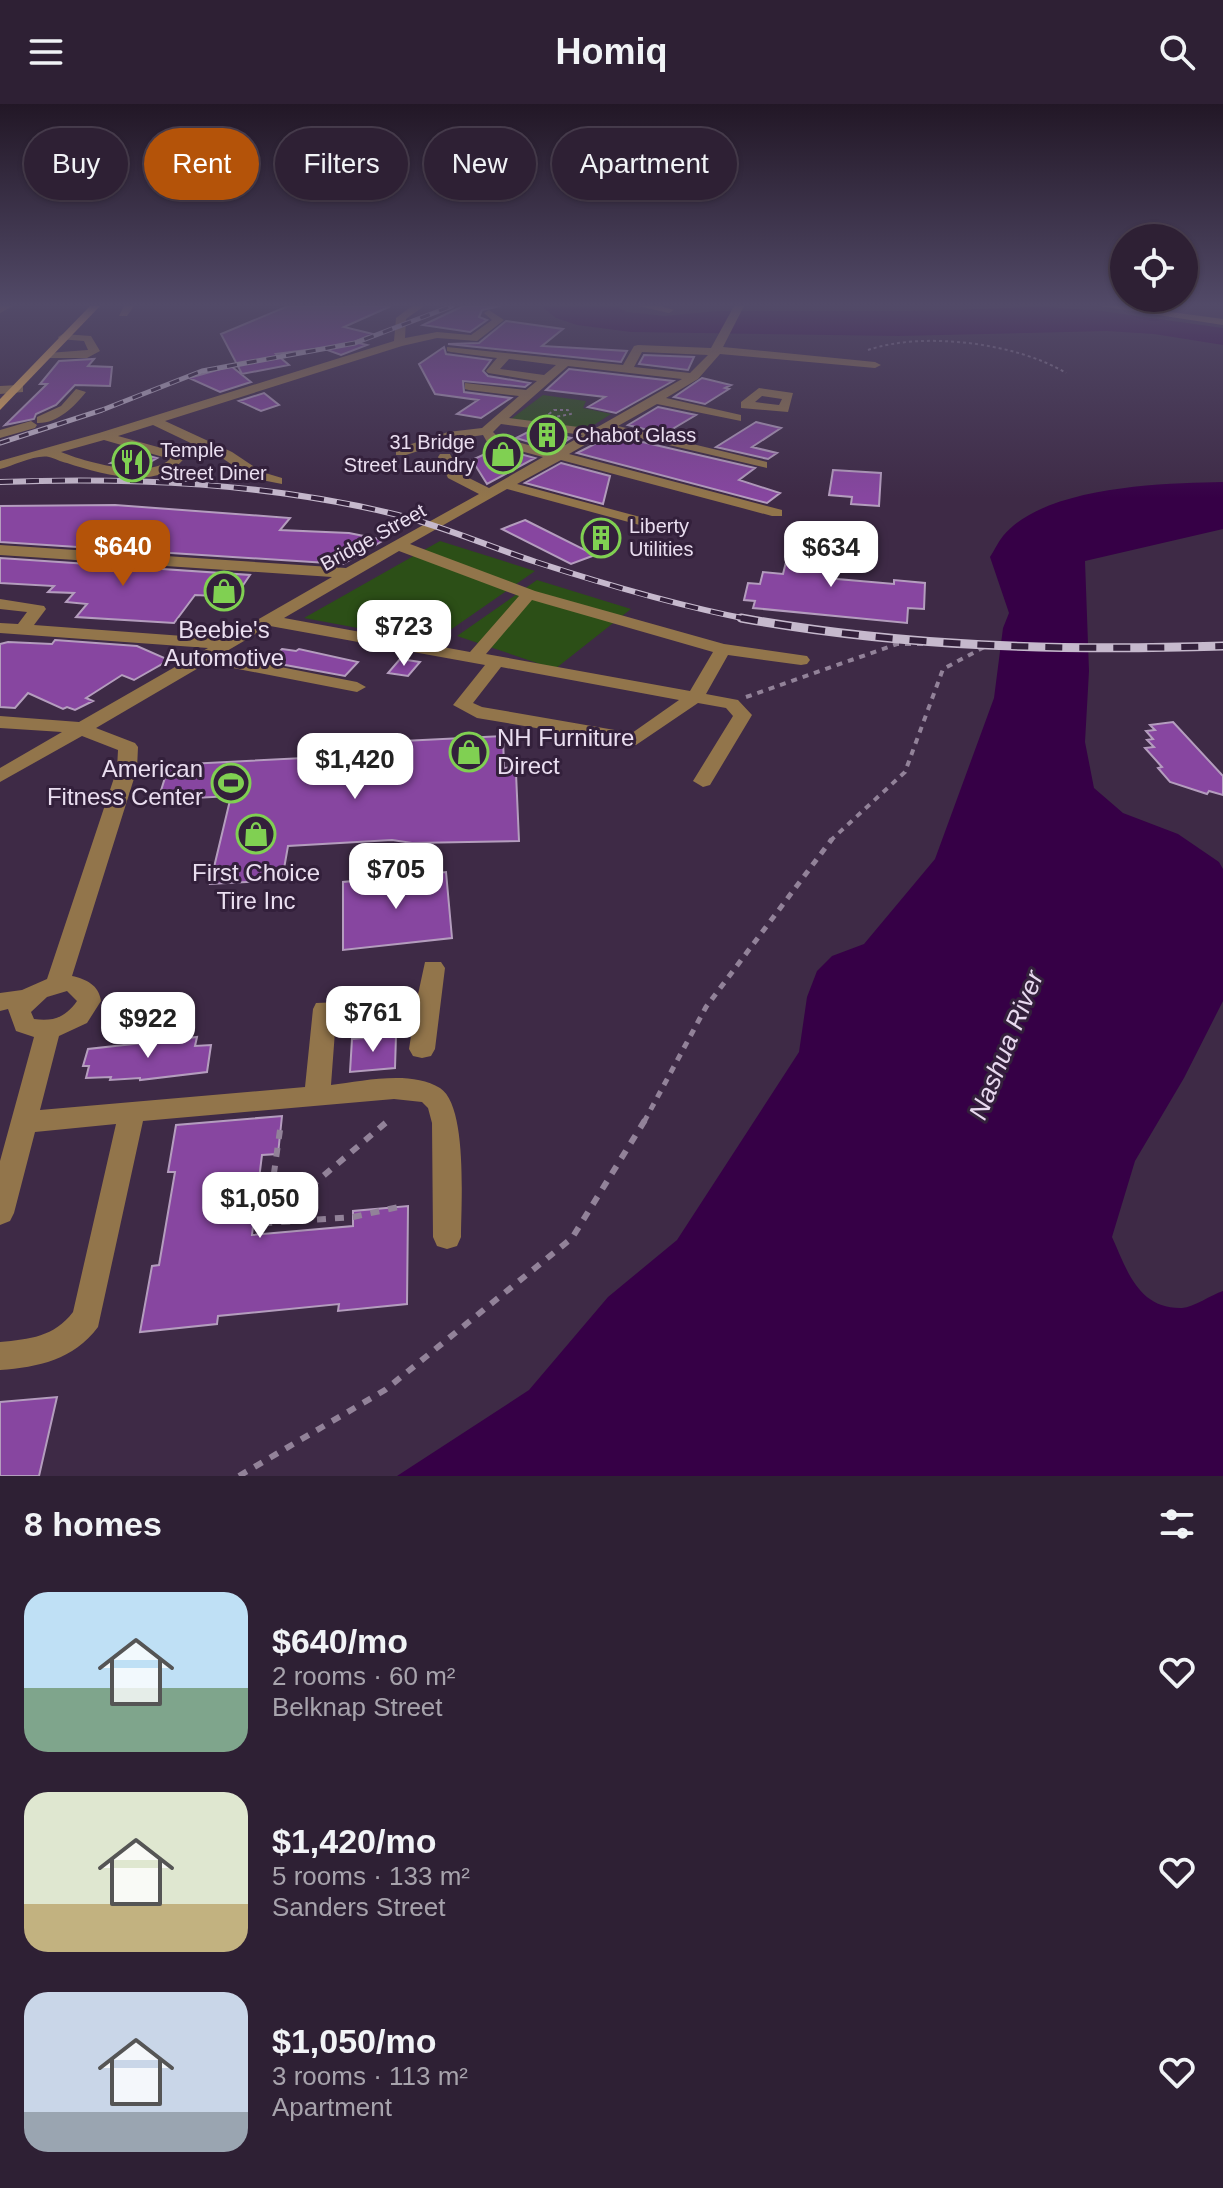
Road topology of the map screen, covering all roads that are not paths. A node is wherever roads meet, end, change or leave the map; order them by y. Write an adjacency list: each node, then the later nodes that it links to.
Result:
1 (36, 370): 10 (main road)
2 (313, 370): 19 (street)
3 (493, 370): 8 (street)
4 (557, 370): 8 (street)
5 (636, 370): 7 (street)
6 (701, 370): 7 (street, Bridge Street)
7 (694, 377): 14 (street, Bridge Street)
8 (546, 379): 13 (street)
9 (469, 386): 13 (street)
10 (19, 389): 11 (street); 16 (main road)
11 (0, 390)
12 (80, 392): 22 (street)
13 (529, 394): 20 (street)
14 (657, 400): 17 (street); 21 (street, Bridge Street)
15 (745, 405): 17 (street)
16 (0, 406)
17 (705, 411): 18 (street)
18 (737, 418)
19 (153, 420): 24 (street); 31 (street)
20 (498, 420): 21 (street); 23 (street)
21 (603, 430): 27 (street, Bridge Street); 30 (street)
22 (0, 434)
23 (489, 435): 26 (street); 27 (street)
24 (104, 436): 25 (street); 25 (street)
25 (50, 452): 29 (street)
26 (401, 452)
27 (557, 456): 32 (street, Bridge Street); 34 (street)
28 (445, 457): 33 (street)
29 (0, 465)
30 (762, 465)
31 (277, 481)
32 (506, 485): 33 (street, Bridge Street); 35 (street)
33 (490, 494): 36 (street, Bridge Street)
34 (777, 513)
35 (669, 529)
36 (398, 545): 38 (street, Bridge Street); 39 (street)
37 (0, 550): 38 (street)
38 (349, 573): 41 (street, Bridge Street)
39 (529, 594): 45 (street); 47 (street)
40 (0, 604): 43 (street)
41 (267, 620): 44 (street, Bridge Street); 47 (street)
42 (0, 628): 43 (street)
43 (22, 630): 44 (street)
44 (226, 644): 46 (street, Bridge Street)
45 (723, 649): 48 (street); 51 (street)
46 (203, 657): 50 (street); 53 (street, Bridge Street)
47 (475, 657): 49 (street)
48 (801, 660)
49 (496, 662): 51 (street); 51 (street)
50 (357, 687)
51 (695, 697): 55 (street)
52 (0, 722): 53 (street)
53 (79, 728): 54 (street, Bridge Street); 57 (street)
54 (0, 776)
55 (703, 781)
56 (433, 968): 59 (street)
57 (57, 984): 60 (street); 61 (street)
58 (0, 1002): 60 (street)
59 (427, 1008): 62 (street); 63 (street)
60 (16, 1012): 61 (street)
61 (48, 1030): 65 (street)
62 (422, 1049)
63 (317, 1096): 64 (street); 67 (street)
64 (132, 1112): 65 (street); 68 (street)
65 (26, 1122): 66 (street)
66 (0, 1213)
67 (447, 1237)
68 (0, 1356)

